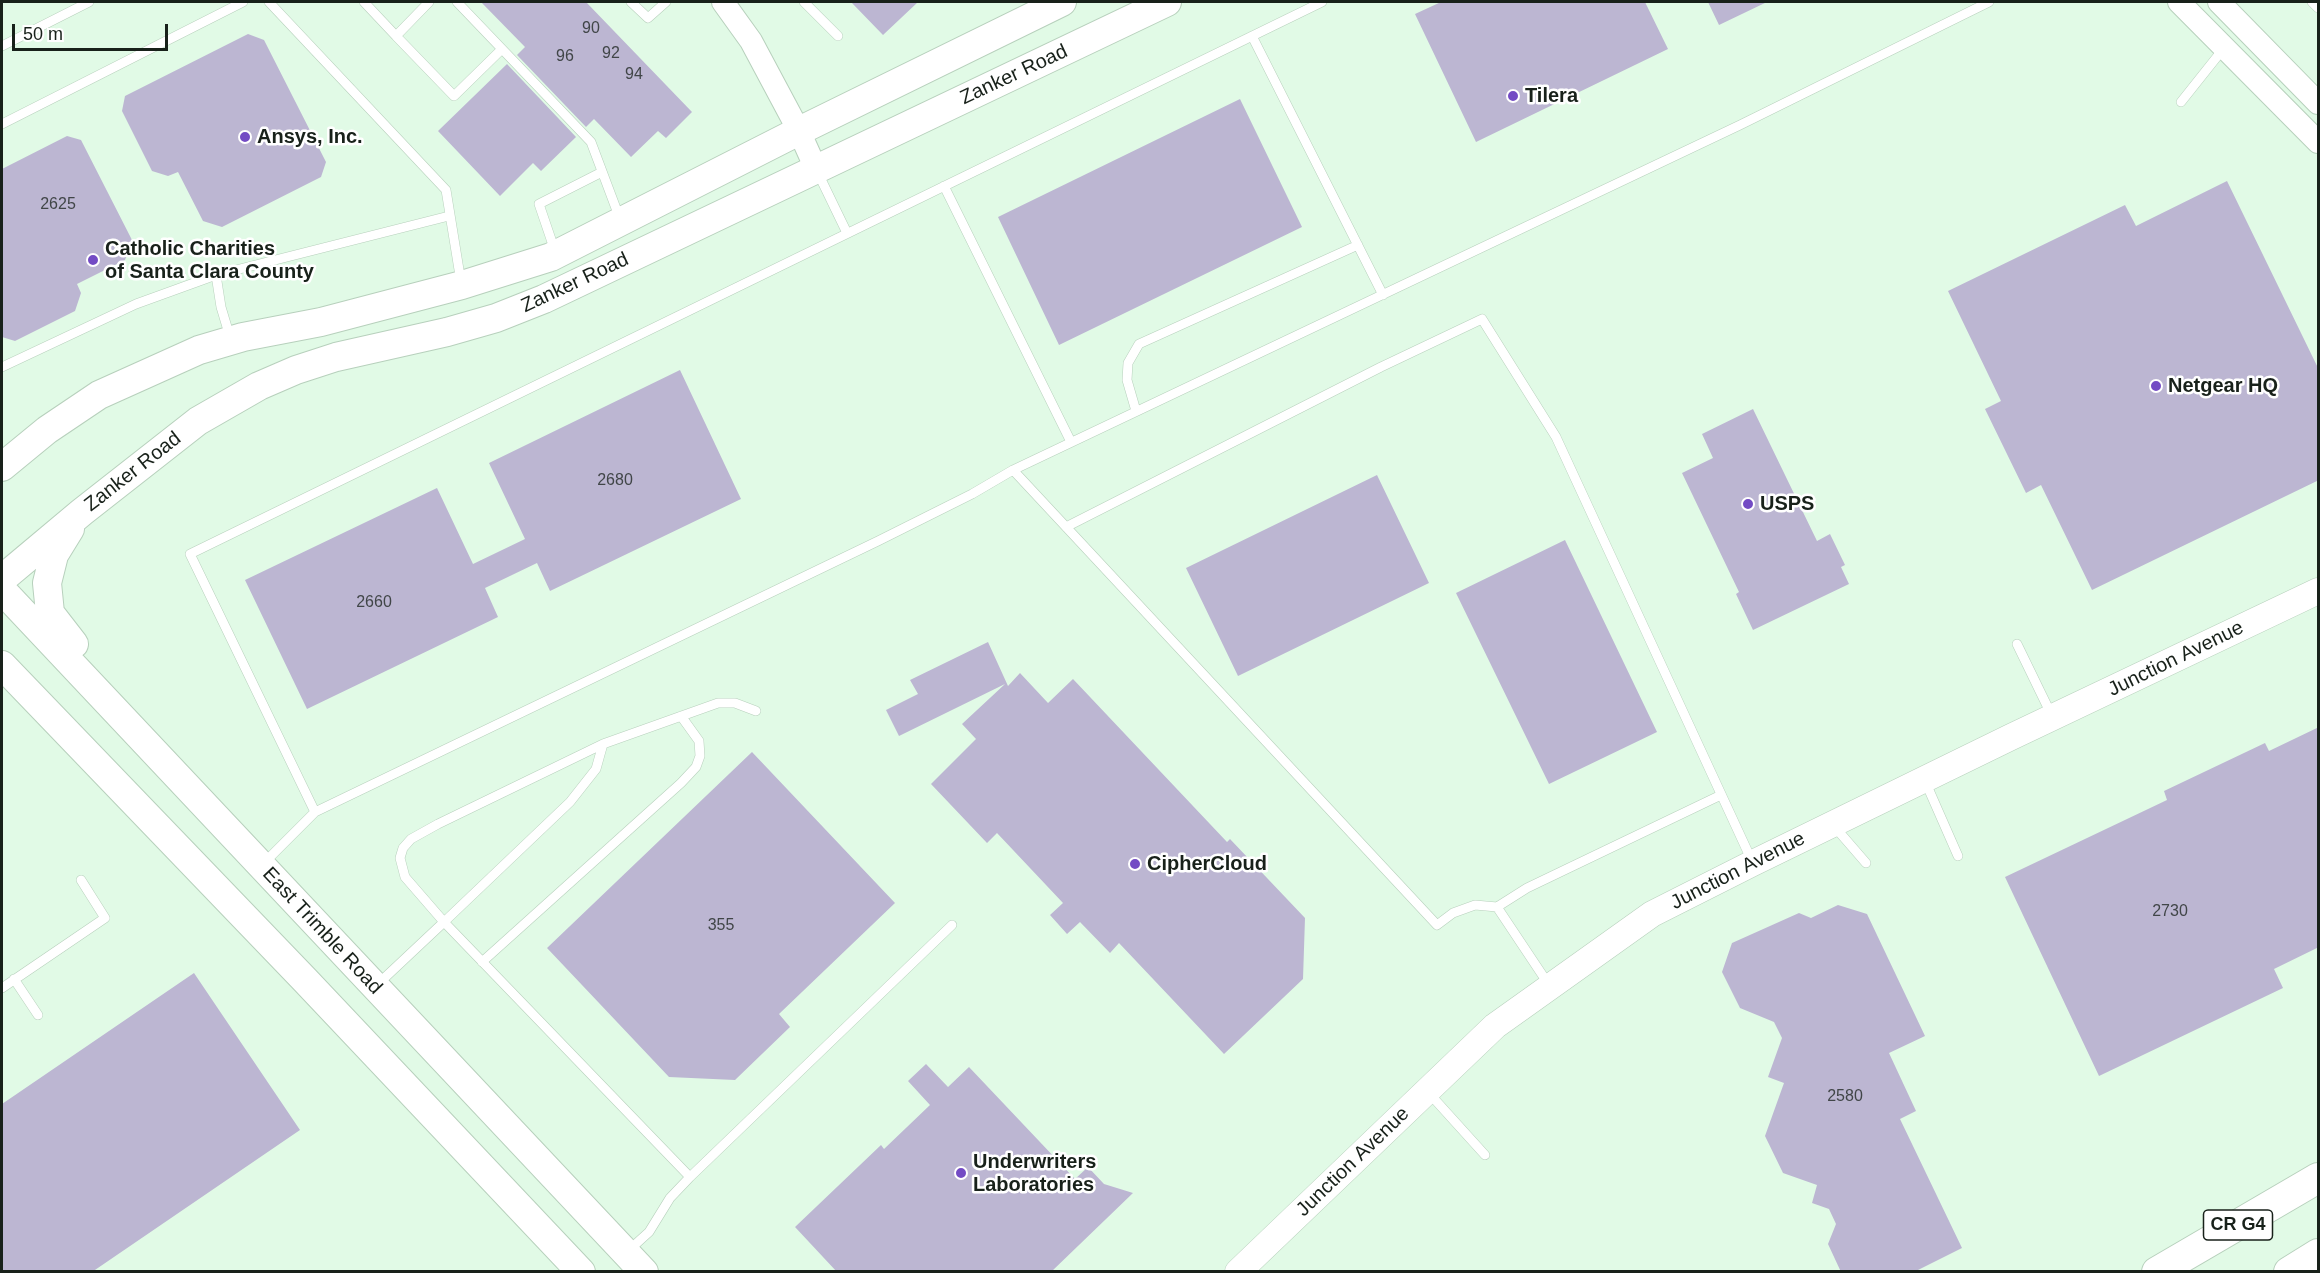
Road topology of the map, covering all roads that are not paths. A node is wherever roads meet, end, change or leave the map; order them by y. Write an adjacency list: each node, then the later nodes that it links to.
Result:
1 (88, 2): 24 (lane)
2 (243, 2): 29 (lane)
3 (269, 2): 35 (lane)
4 (364, 2): 21 (lane)
5 (429, 2): 21 (lane)
6 (457, 2): 26 (lane)
7 (631, 2): 8 (lane)
8 (666, 2)
9 (723, 2): 30 (street)
10 (804, 2): 22 (lane)
11 (1062, 2): 30 (main road, Zanker Road)
12 (1167, 2): 32 (main road, Zanker Road)
13 (1298, 2): 20 (lane)
14 (1322, 2): 20 (lane)
15 (1989, 2): 42 (lane)
16 (2179, 2): 25 (street)
17 (2219, 2): 28 (street)
18 (2312, 2): 19 (lane)
19 (2319, 8)
20 (1303, 10): 23 (lane)
21 (396, 36): 26 (lane)
22 (838, 36)
23 (1252, 36): 34 (lane); 38 (lane)
24 (2, 46)
25 (2224, 48): 27 (lane); 31 (street)
26 (502, 49): 33 (lane)
27 (2181, 102)
28 (2319, 103)
29 (2, 124)
30 (799, 131): 32 (street); 36 (main road, Zanker Road)
31 (2319, 142)
32 (816, 169): 37 (lane); 49 (main road, Zanker Road)
33 (602, 172): 36 (lane); 39 (lane)
34 (944, 186): 37 (lane); 46 (lane)
35 (449, 216): 40 (lane); 41 (lane)
36 (620, 220): 39 (main road, Zanker Road)
37 (847, 233): 63 (lane)
38 (1358, 245): 42 (lane); 45 (lane)
39 (556, 254): 41 (main road, Zanker Road)
40 (216, 275): 43 (lane); 44 (lane)
41 (462, 285): 43 (main road, Zanker Road)
42 (1383, 295): 45 (lane)
43 (231, 341): 47 (main road, Zanker Road)
44 (2, 368)
45 (1136, 411): 46 (lane)
46 (1071, 442): 48 (lane)
47 (2, 467)
48 (1012, 470): 50 (lane); 63 (lane)
49 (82, 512): 51 (main road, Zanker Road); 59 (main road)
50 (1066, 527): 62 (lane); 70 (lane)
51 (2, 579)
52 (2, 590): 59 (main road, East Trimble Road)
53 (2319, 591): 58 (main road, Junction Avenue)
54 (2018, 644): 58 (lane)
55 (2, 665): 85 (main road)
56 (756, 711): 57 (lane)
57 (681, 716): 60 (lane); 73 (lane)
58 (2054, 718): 61 (main road, Junction Avenue)
59 (148, 744): 68 (main road, East Trimble Road)
60 (603, 744): 71 (lane); 71 (lane)
61 (1924, 779): 64 (main road, Junction Avenue); 65 (lane)
62 (1721, 795): 66 (lane); 70 (lane)
63 (315, 812): 68 (lane)
64 (1832, 824): 66 (main road, Junction Avenue); 67 (lane)
65 (1958, 856)
66 (1753, 863): 75 (main road, Junction Avenue)
67 (1866, 863)
68 (261, 865): 77 (main road, East Trimble Road)
69 (81, 880): 74 (lane)
70 (1497, 907): 75 (lane)
71 (444, 922): 73 (lane); 77 (lane)
72 (952, 925): 81 (lane)
73 (482, 962): 81 (lane)
74 (14, 980): 76 (lane); 78 (lane)
75 (1551, 987): 79 (main road, Junction Avenue)
76 (2, 988)
77 (374, 988): 84 (main road, East Trimble Road)
78 (38, 1015)
79 (1428, 1091): 80 (lane); 86 (main road, Junction Avenue)
80 (1485, 1155)
81 (690, 1177): 84 (lane)
82 (2319, 1178): 87 (highway, CR G4)
83 (2319, 1254): 88 (highway)
84 (635, 1262)
85 (581, 1272)
86 (1238, 1272)
87 (2157, 1272)
88 (2289, 1272)

